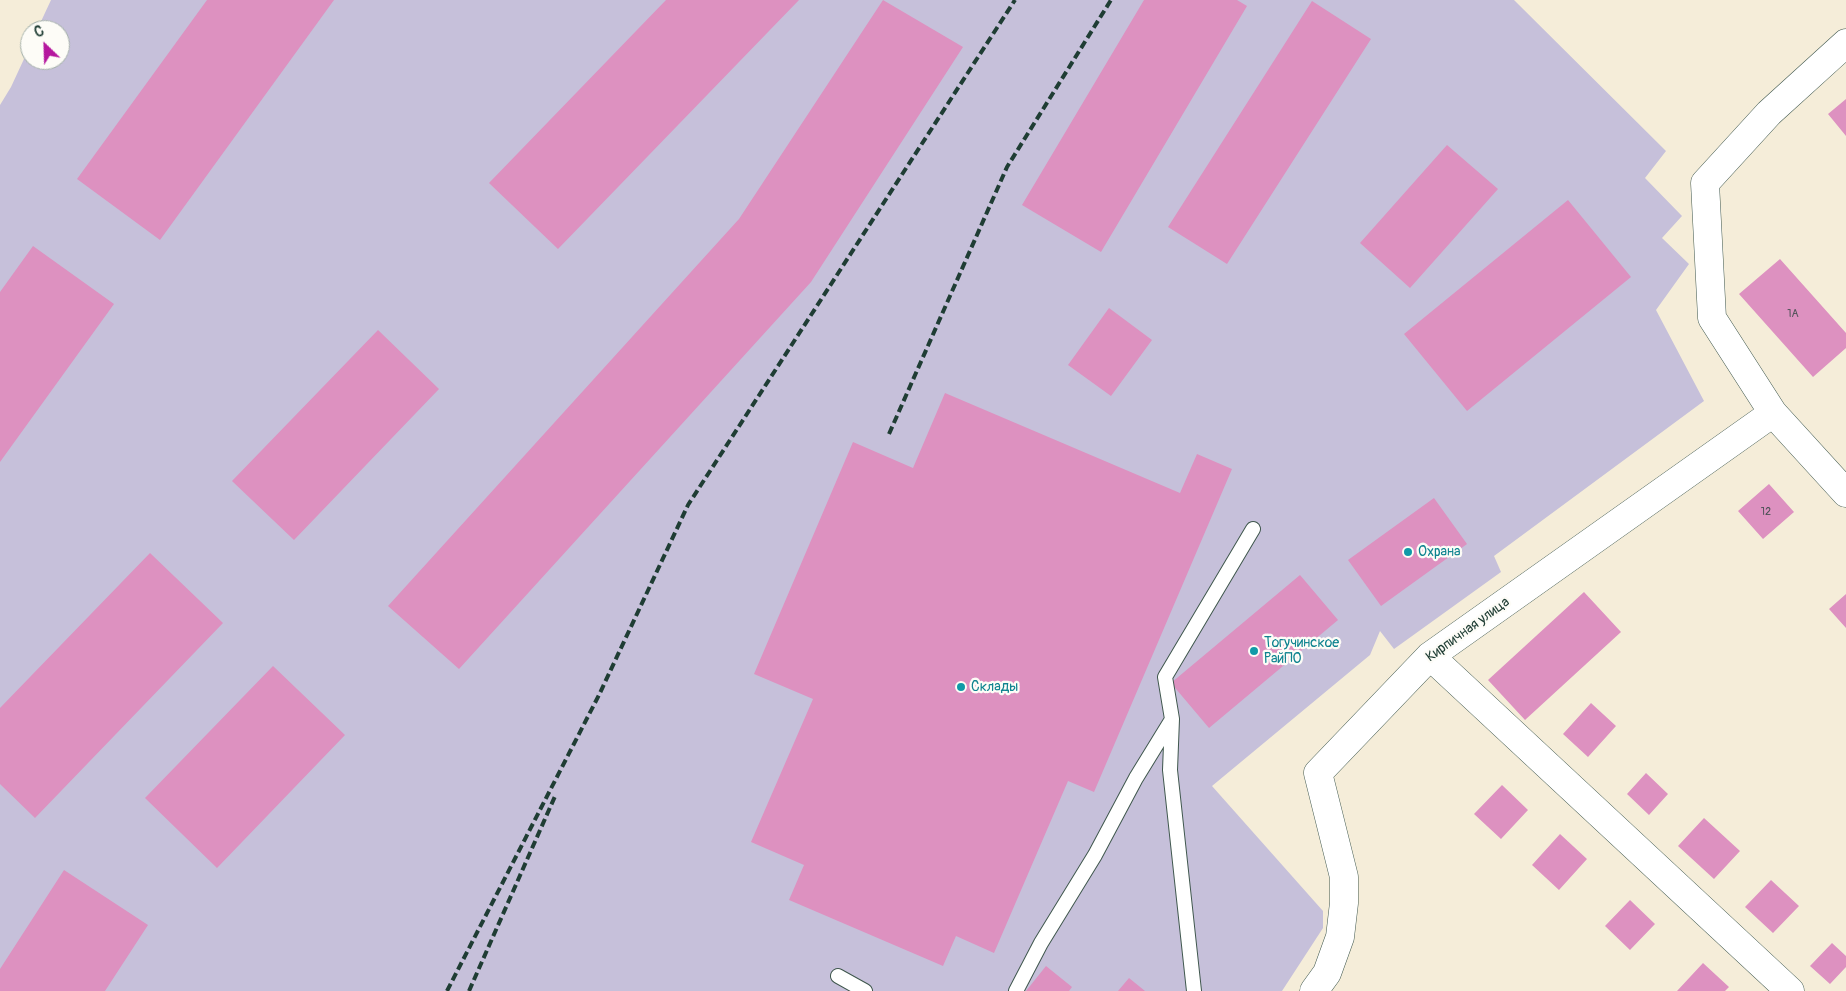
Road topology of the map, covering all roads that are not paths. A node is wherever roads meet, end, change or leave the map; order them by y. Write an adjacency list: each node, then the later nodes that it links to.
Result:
1 (1846, 43): 2 (street)
2 (1773, 413): 3 (street); 5 (street, Кирпичная улица)
3 (1846, 493)
4 (1253, 529): 6 (lane)
5 (1430, 656): 11 (street, Кирпичная улица); 12 (street)
6 (1172, 719): 9 (lane); 10 (lane)
7 (838, 976): 8 (lane)
8 (865, 991)
9 (1016, 991)
10 (1194, 991)
11 (1314, 991)
12 (1790, 991)

